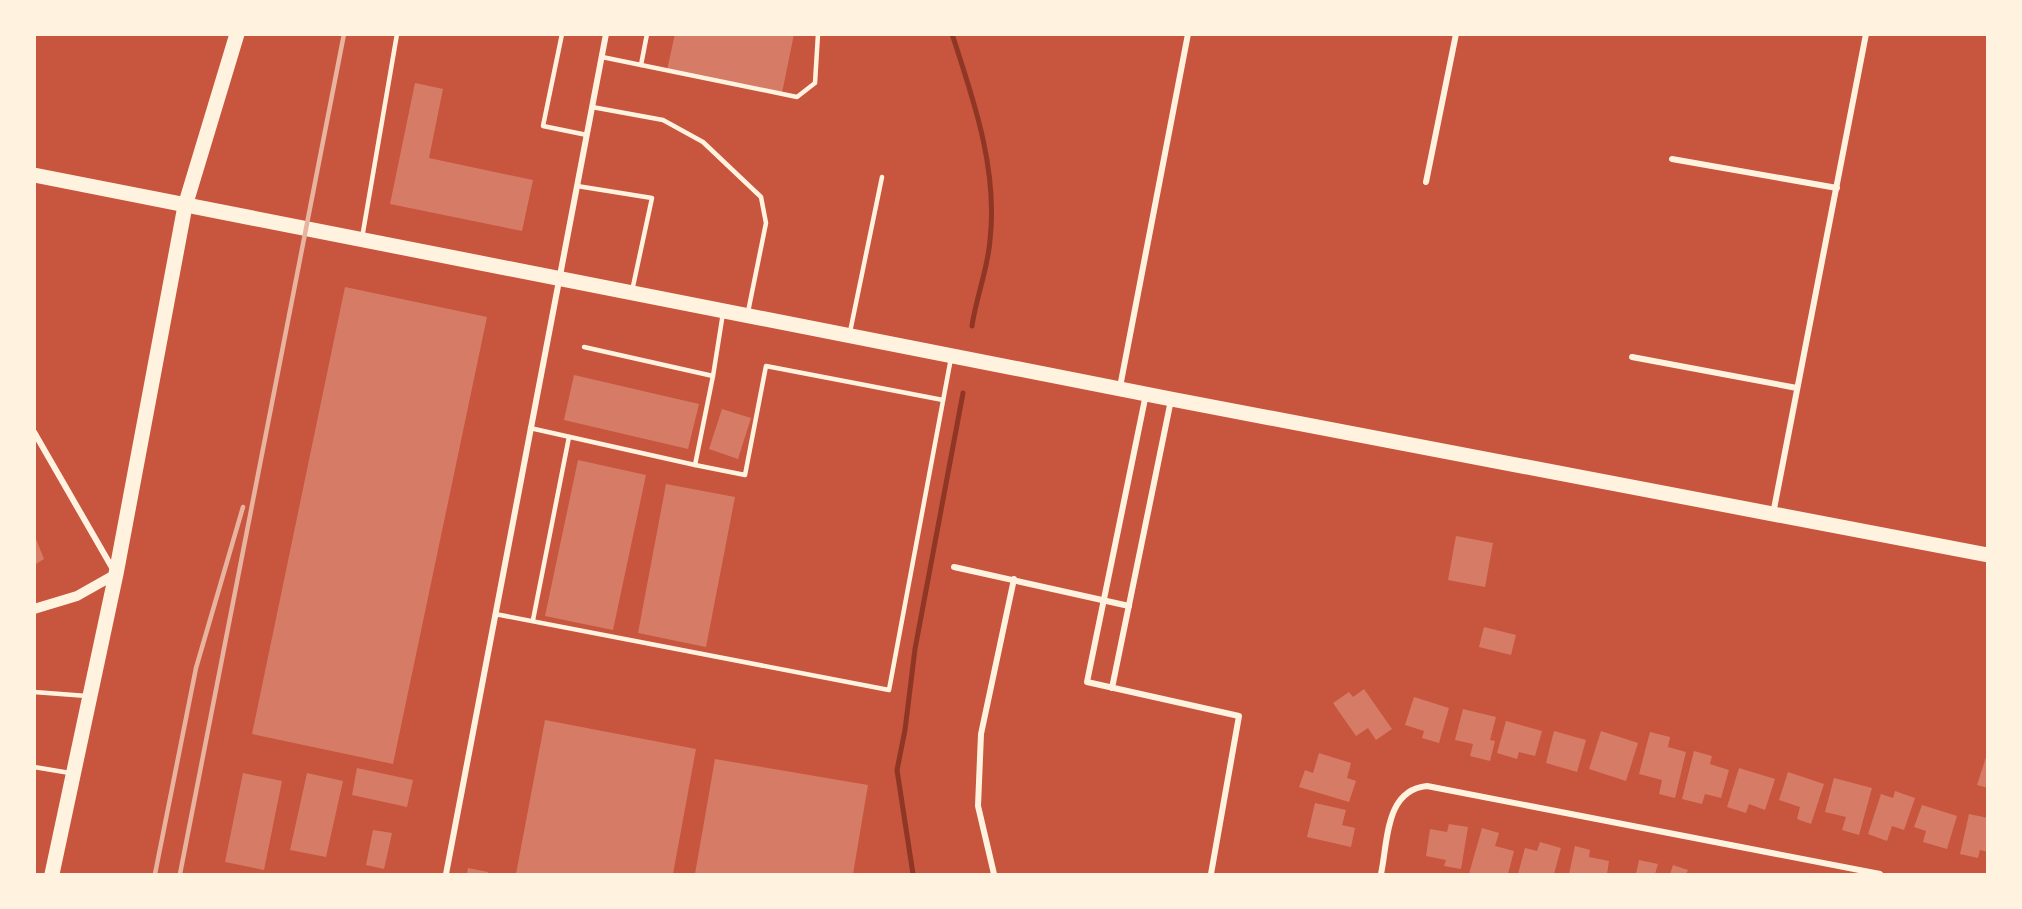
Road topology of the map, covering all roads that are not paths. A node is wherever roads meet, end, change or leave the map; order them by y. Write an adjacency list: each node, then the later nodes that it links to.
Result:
1 (237, 34): 20 (main road)
2 (397, 34): 21 (lane)
3 (562, 34): 13 (lane)
4 (606, 34): 10 (street)
5 (647, 34): 11 (lane)
6 (818, 34): 11 (lane)
7 (1188, 34): 31 (street)
8 (1455, 34): 17 (street)
9 (1866, 34): 19 (street)
10 (602, 57): 11 (lane); 12 (street)
11 (641, 65)
12 (592, 107): 13 (street); 25 (lane)
13 (586, 135): 18 (street)
14 (1672, 159): 19 (street)
15 (34, 176): 20 (main road)
16 (882, 177): 26 (lane)
17 (1426, 182)
18 (577, 186): 22 (street); 23 (lane)
19 (1837, 188): 32 (street)
20 (185, 207): 21 (main road); 43 (main road)
21 (362, 241): 22 (main road)
22 (559, 279): 23 (main road); 36 (street)
23 (631, 293): 24 (main road)
24 (724, 311): 25 (main road); 30 (lane)
25 (747, 315): 26 (main road)
26 (850, 335): 28 (main road)
27 (584, 347): 30 (lane)
28 (951, 355): 31 (main road); 35 (lane)
29 (1632, 357): 32 (street)
30 (713, 376): 39 (lane)
31 (1120, 388): 33 (main road)
32 (1797, 388): 40 (street)
33 (1146, 394): 34 (main road); 45 (street)
34 (1171, 399): 40 (main road); 46 (street)
35 (943, 400): 39 (lane); 49 (lane)
36 (530, 428): 38 (lane); 48 (street)
37 (34, 432): 43 (street)
38 (569, 437): 39 (lane); 49 (lane)
39 (695, 465)
40 (1773, 514): 41 (main road)
41 (1988, 555)
42 (954, 567): 44 (street)
43 (116, 574): 47 (street); 52 (main road)
44 (1014, 579): 45 (street); 57 (street)
45 (1103, 601): 46 (street); 50 (street)
46 (1129, 606): 50 (street)
47 (34, 609)
48 (495, 614): 49 (lane); 56 (street)
49 (533, 620)
50 (1112, 688): 58 (street)
51 (34, 692): 52 (lane)
52 (90, 696): 54 (main road)
53 (34, 767): 54 (lane)
54 (74, 773): 55 (main road)
55 (52, 874)
56 (446, 874)
57 (994, 874)
58 (1211, 874)
59 (1381, 874): 60 (street)
60 (1880, 874)

